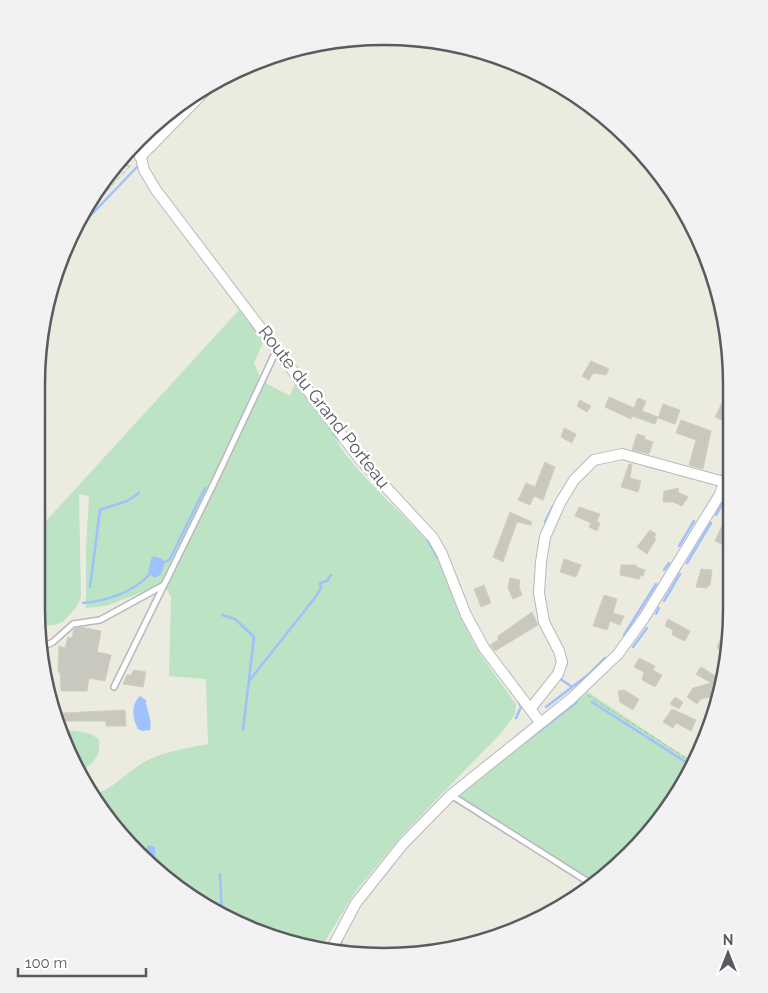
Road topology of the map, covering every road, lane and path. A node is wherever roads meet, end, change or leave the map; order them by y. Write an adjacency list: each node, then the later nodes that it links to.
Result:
1 (190, 106): 3 (street)
2 (139, 149): 3 (street, Route du Grand Porteau)
3 (140, 157): 5 (path); 7 (street, Route du Grand Porteau)
4 (125, 165): 5 (path)
5 (130, 166): 6 (path)
6 (102, 196)
7 (277, 348): 10 (lane); 14 (street, Route du Grand Porteau)
8 (723, 482): 14 (street)
9 (723, 485): 13 (street)
10 (164, 584): 11 (lane); 12 (lane)
11 (47, 645)
12 (114, 687)
13 (583, 689): 15 (street); 16 (path)
14 (531, 708): 15 (street, Route du Grand Porteau)
15 (540, 722): 17 (street)
16 (688, 759)
17 (451, 796): 18 (lane); 19 (street)
18 (586, 881)
19 (334, 944)

